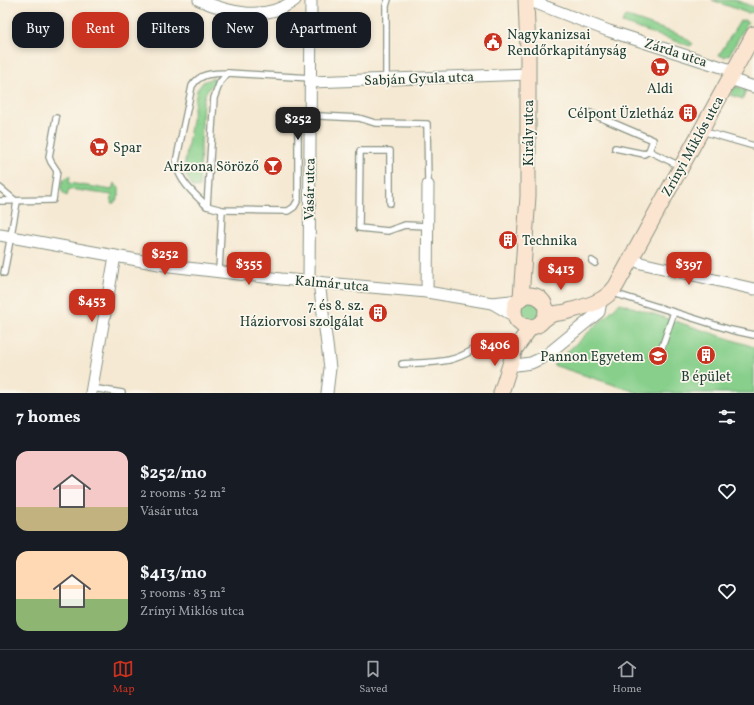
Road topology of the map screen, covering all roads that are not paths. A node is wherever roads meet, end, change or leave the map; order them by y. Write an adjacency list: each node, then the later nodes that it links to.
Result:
1 (199, 0): 2 (street)
2 (295, 0)
3 (311, 0): 10 (street, Vásár utca)
4 (388, 0): 11 (lane)
5 (527, 0): 8 (main road, Király utca); 9 (street, Zárda utca)
6 (754, 34): 9 (main road, Zrínyi Miklós utca)
7 (228, 73): 10 (lane); 26 (lane); 26 (lane)
8 (528, 74): 11 (street, Sabján Gyula utca); 32 (main road, Király utca)
9 (732, 75): 12 (street, Zárda utca); 16 (main road, Zrínyi Miklós utca)
10 (311, 80): 11 (street, Sabján Gyula utca); 14 (street, Vásár utca)
11 (386, 80)
12 (754, 87)
13 (590, 113): 19 (lane)
14 (310, 116): 21 (lane); 27 (lane); 35 (street, Vásár utca)
15 (56, 118): 24 (lane)
16 (700, 131): 17 (lane); 20 (main road, Zrínyi Miklós utca)
17 (754, 146)
18 (615, 148): 19 (lane)
19 (649, 152): 20 (lane)
20 (681, 166): 31 (main road, Zrínyi Miklós utca)
21 (428, 185): 28 (street)
22 (0, 188): 24 (lane)
23 (0, 202): 24 (lane)
24 (17, 202): 29 (lane)
25 (390, 203): 28 (lane)
26 (207, 206): 27 (lane)
27 (222, 210): 33 (lane)
28 (428, 226): 38 (street)
29 (5, 236): 30 (street, Kalmár utca); 34 (lane)
30 (115, 256): 33 (street, Kalmár utca); 50 (street)
31 (632, 259): 36 (street); 37 (main road, Zrínyi Miklós utca)
32 (524, 266): 39 (main road, Király utca); 40 (main road, Király utca)
33 (219, 271): 35 (street, Kalmár utca)
34 (4, 273)
35 (314, 282): 38 (street, Kalmár utca); 52 (street, Vásár utca)
36 (754, 289)
37 (611, 290): 42 (main road); 43 (lane); 49 (street)
38 (427, 292): 41 (street, Kalmár utca)
39 (520, 299): 40 (main road); 41 (street, Kalmár utca); 44 (main road)
40 (541, 300): 42 (main road); 44 (main road)
41 (492, 303): 44 (street, Kalmár utca)
42 (576, 308): 44 (main road)
43 (674, 312): 45 (lane); 47 (lane)
44 (526, 321): 46 (main road)
45 (754, 336)
46 (515, 349): 48 (lane); 49 (main road)
47 (658, 359)
48 (402, 364)
49 (515, 365): 53 (main road)
50 (92, 390): 51 (lane)
51 (122, 393)
52 (327, 393)
53 (501, 393)

